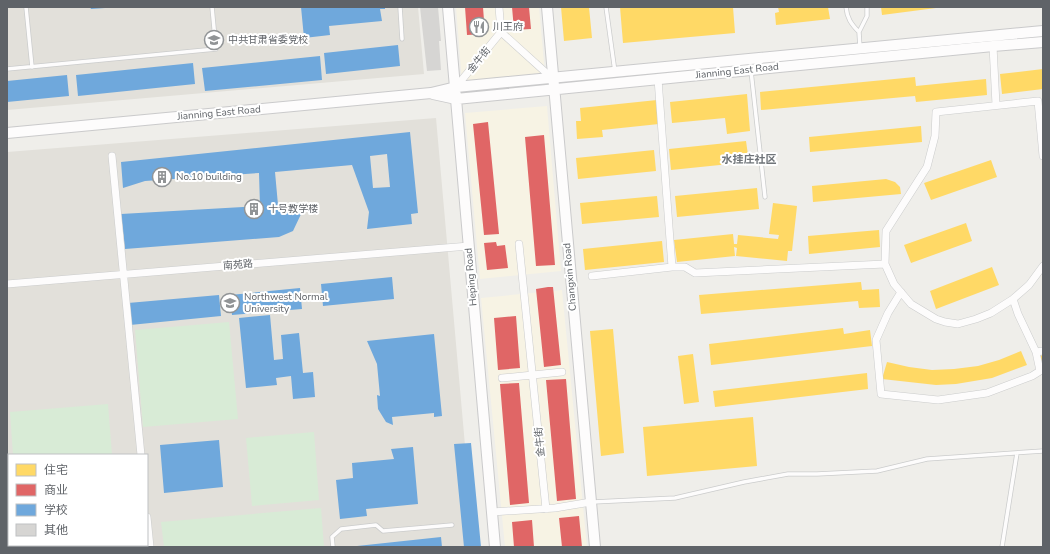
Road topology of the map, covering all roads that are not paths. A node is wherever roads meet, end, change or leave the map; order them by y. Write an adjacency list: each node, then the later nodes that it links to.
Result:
1 (26, 7): 17 (lane)
2 (212, 7): 17 (lane)
3 (400, 7): 13 (lane)
4 (448, 7): 23 (main road, Heping Road)
5 (499, 7): 11 (street)
6 (547, 7): 21 (main road, Changxin Road)
7 (606, 7): 20 (lane)
8 (846, 7): 12 (lane)
9 (867, 7): 12 (lane)
10 (1043, 31): 16 (main road, Jianning East Road)
11 (501, 32): 21 (street); 23 (street, 金牛街)
12 (858, 32): 16 (lane)
13 (402, 40)
14 (1043, 42): 15 (main road, Jianning East Road)
15 (993, 46): 19 (main road, Jianning East Road); 27 (street)
16 (860, 48): 20 (main road, Jianning East Road)
17 (32, 67): 18 (lane)
18 (7, 69)
19 (751, 70): 22 (main road, Jianning East Road); 31 (lane)
20 (615, 73): 21 (main road, Jianning East Road)
21 (553, 79): 23 (main road, Jianning East Road); 24 (main road, Changxin Road)
22 (658, 79): 24 (main road, Jianning East Road); 36 (street)
23 (456, 87): 25 (main road, Jianning East Road); 26 (main road, Heping Road)
24 (554, 90): 26 (main road, Jianning East Road); 49 (main road, Changxin Road)
25 (432, 93): 26 (main road, Jianning East Road); 28 (main road, Jianning East Road)
26 (456, 99): 33 (main road, Heping Road)
27 (996, 106): 30 (street); 34 (street)
28 (7, 133)
29 (112, 156): 37 (street)
30 (1043, 156)
31 (765, 197)
32 (520, 244): 44 (street, 金牛街)
33 (469, 246): 37 (street, 南苑路); 51 (main road, Heping Road)
34 (885, 264): 36 (street); 40 (street)
35 (1043, 266): 41 (street)
36 (672, 267): 38 (street)
37 (123, 274): 39 (street, 南苑路); 48 (street)
38 (592, 276)
39 (7, 284)
40 (901, 292): 41 (street); 42 (street)
41 (1013, 299): 42 (street)
42 (1039, 352)
43 (562, 372): 44 (street)
44 (533, 374): 45 (street); 50 (street, 金牛街)
45 (502, 378)
46 (1043, 451): 47 (lane)
47 (1017, 453): 49 (lane); 58 (lane)
48 (141, 454)
49 (591, 502): 50 (street); 57 (main road, Changxin Road)
50 (546, 509): 51 (street)
51 (492, 512): 56 (main road, Heping Road)
52 (452, 525): 55 (lane)
53 (148, 527): 54 (street)
54 (150, 547)
55 (333, 547)
56 (495, 547)
57 (595, 547)
58 (1002, 547)

